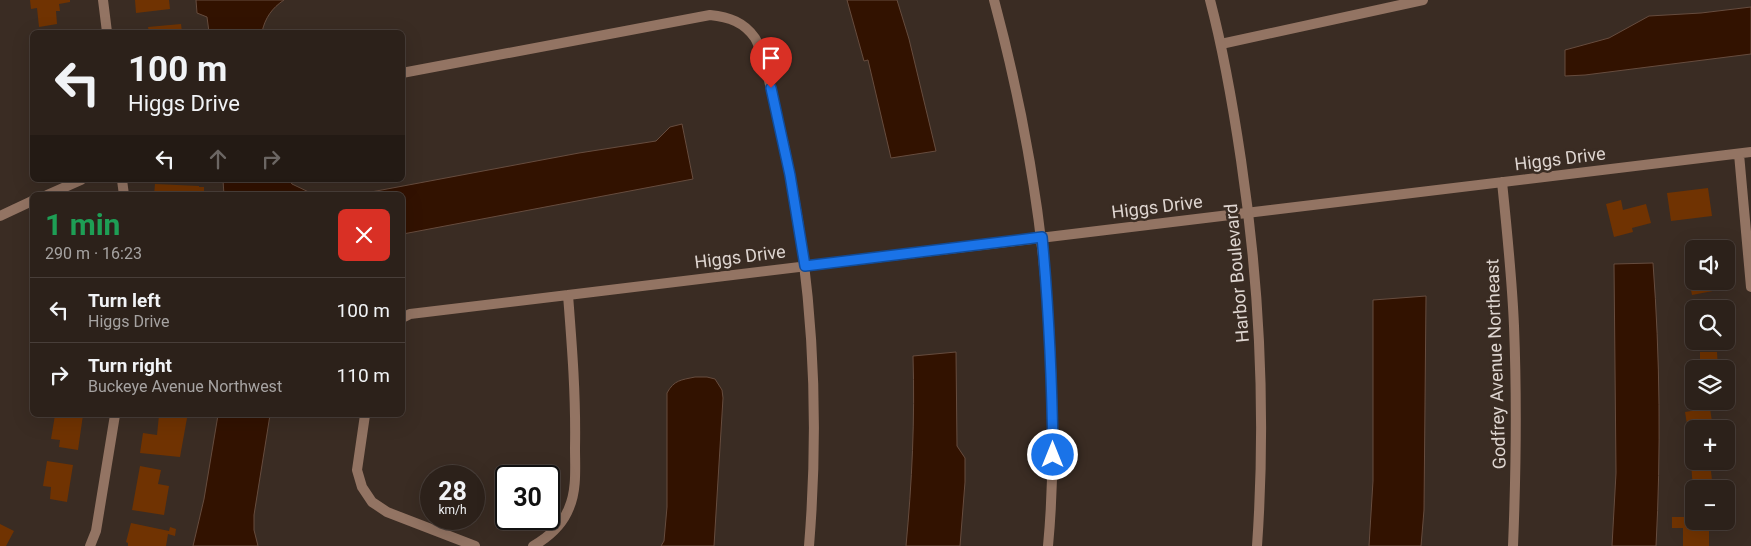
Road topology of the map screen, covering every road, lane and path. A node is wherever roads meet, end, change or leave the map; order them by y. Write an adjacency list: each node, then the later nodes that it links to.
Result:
1 (103, 0): 5 (street)
2 (994, 0): 16 (street)
3 (1210, 0): 6 (street, Harbor Boulevard)
4 (1423, 0): 6 (street)
5 (107, 30)
6 (1221, 44): 14 (street, Harbor Boulevard)
7 (405, 72): 17 (street)
8 (1751, 152): 9 (street, Higgs Drive)
9 (1739, 154): 11 (street, Higgs Drive); 18 (street)
10 (76, 182): 12 (street)
11 (1502, 182): 14 (street, Higgs Drive); 29 (street, Godfrey Avenue Northeast)
12 (54, 192)
13 (30, 202): 15 (street)
14 (1249, 212): 16 (street, Higgs Drive); 28 (street, Harbor Boulevard)
15 (0, 216)
16 (1042, 237): 17 (street, Higgs Drive); 27 (street)
17 (805, 266): 19 (street, Higgs Drive); 26 (street)
18 (1751, 287)
19 (568, 295): 20 (street, Higgs Drive); 25 (street)
20 (405, 316)
21 (115, 417): 23 (street)
22 (365, 417): 24 (street)
23 (90, 546)
24 (475, 546)
25 (533, 546)
26 (809, 546)
27 (1048, 546)
28 (1257, 546)
29 (1513, 546)

